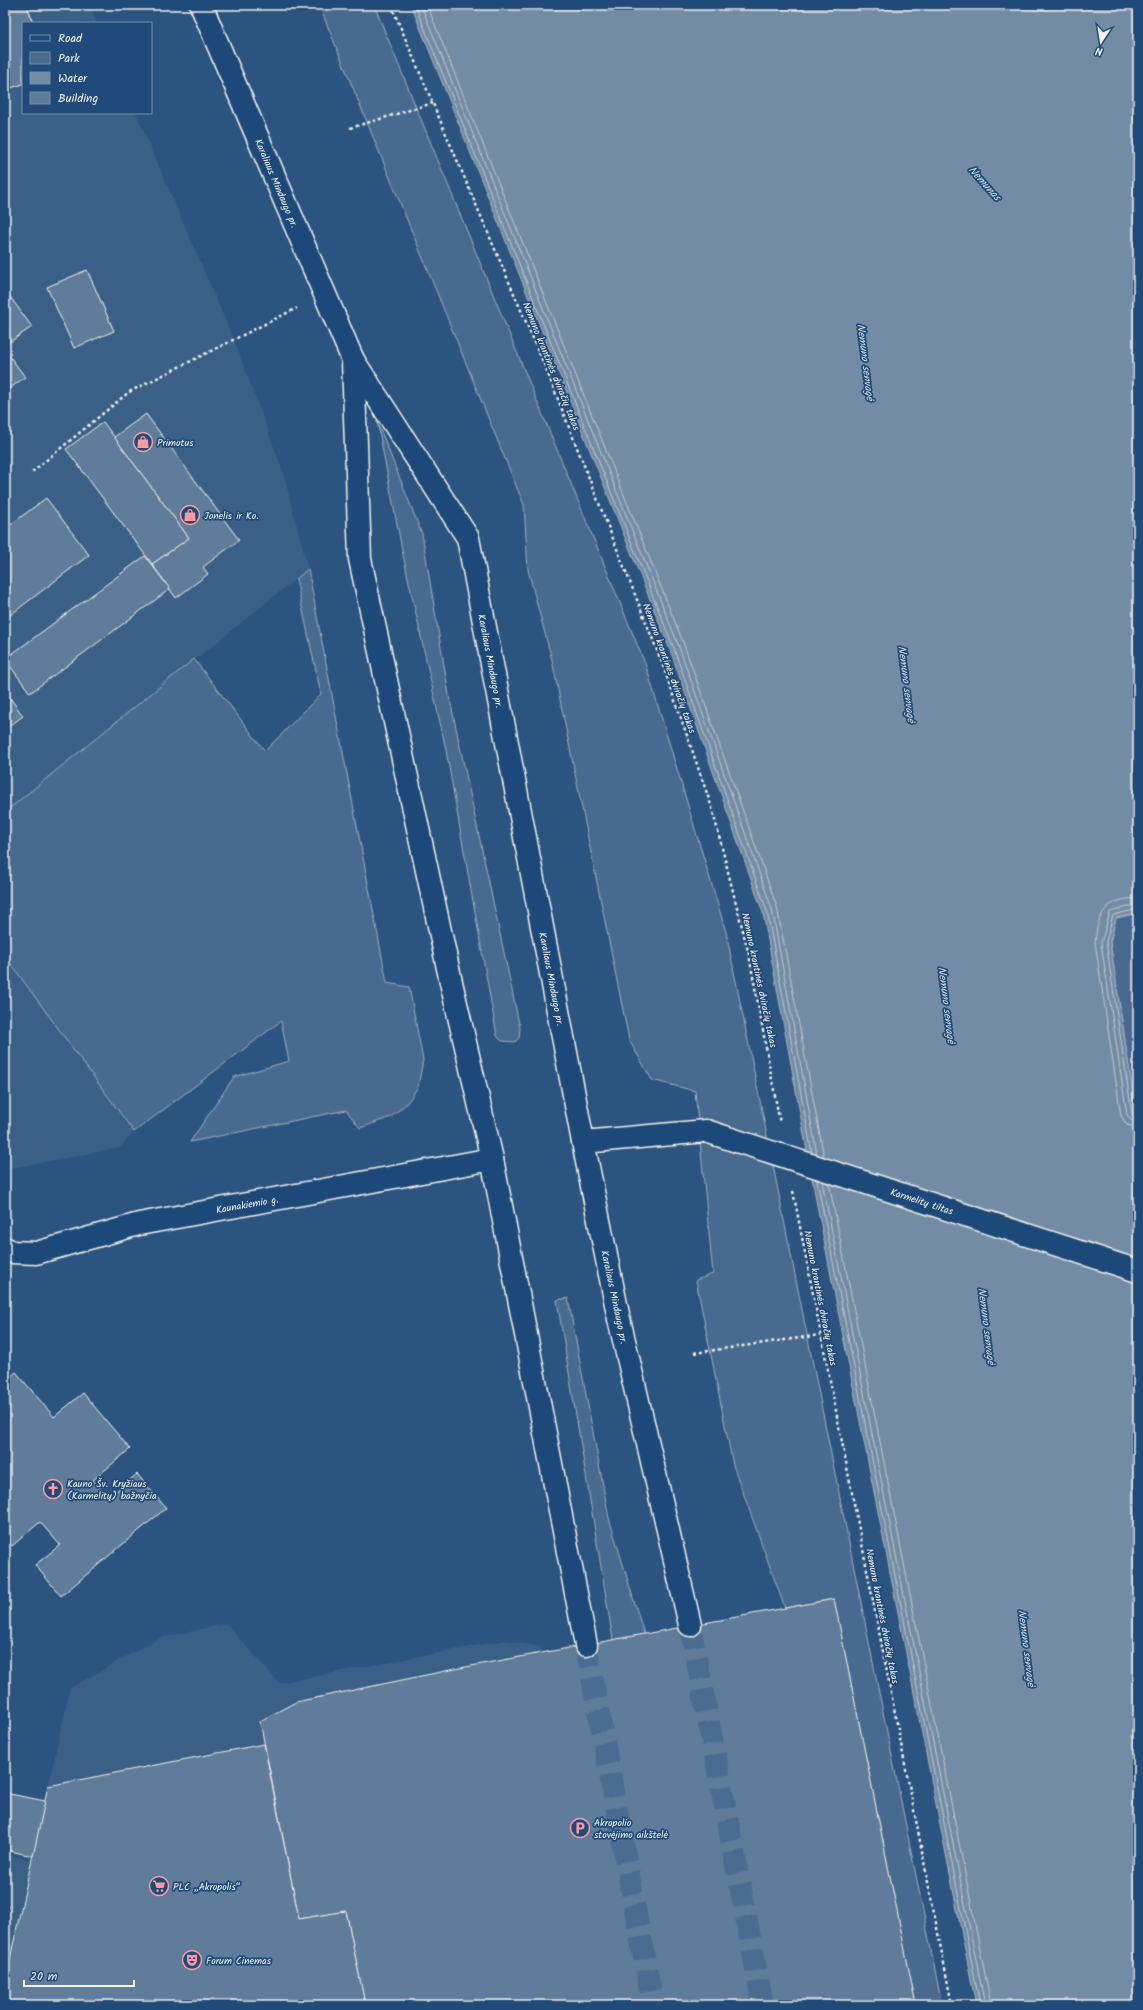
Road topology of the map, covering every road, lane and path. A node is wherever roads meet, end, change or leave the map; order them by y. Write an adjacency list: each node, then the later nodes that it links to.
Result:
1 (201, 5): 5 (main road, Karaliaus Mindaugo pr.)
2 (391, 5): 3 (path, Nemuno krantinės dviračių takas)
3 (433, 102): 4 (path); 8 (path, Nemuno krantinės dviračių takas)
4 (350, 128)
5 (324, 295): 6 (main road, Karaliaus Mindaugo pr.); 7 (path)
6 (353, 360): 9 (main road, Karaliaus Mindaugo pr.); 10 (main road, Karaliaus Mindaugo pr.)
7 (32, 472)
8 (781, 1126)
9 (583, 1142): 13 (main road, Karmelitų tiltas, bridge); 16 (main road, Karaliaus Mindaugo pr.)
10 (492, 1159): 12 (main road, Kaunakiemio g.); 17 (main road, Karaliaus Mindaugo pr.)
11 (792, 1188): 14 (path, Nemuno krantinės dviračių takas)
12 (7, 1255)
13 (1138, 1271)
14 (820, 1335): 15 (path); 18 (path, Nemuno krantinės dviračių takas)
15 (694, 1353)
16 (690, 1626)
17 (586, 1645)
18 (952, 2005)

